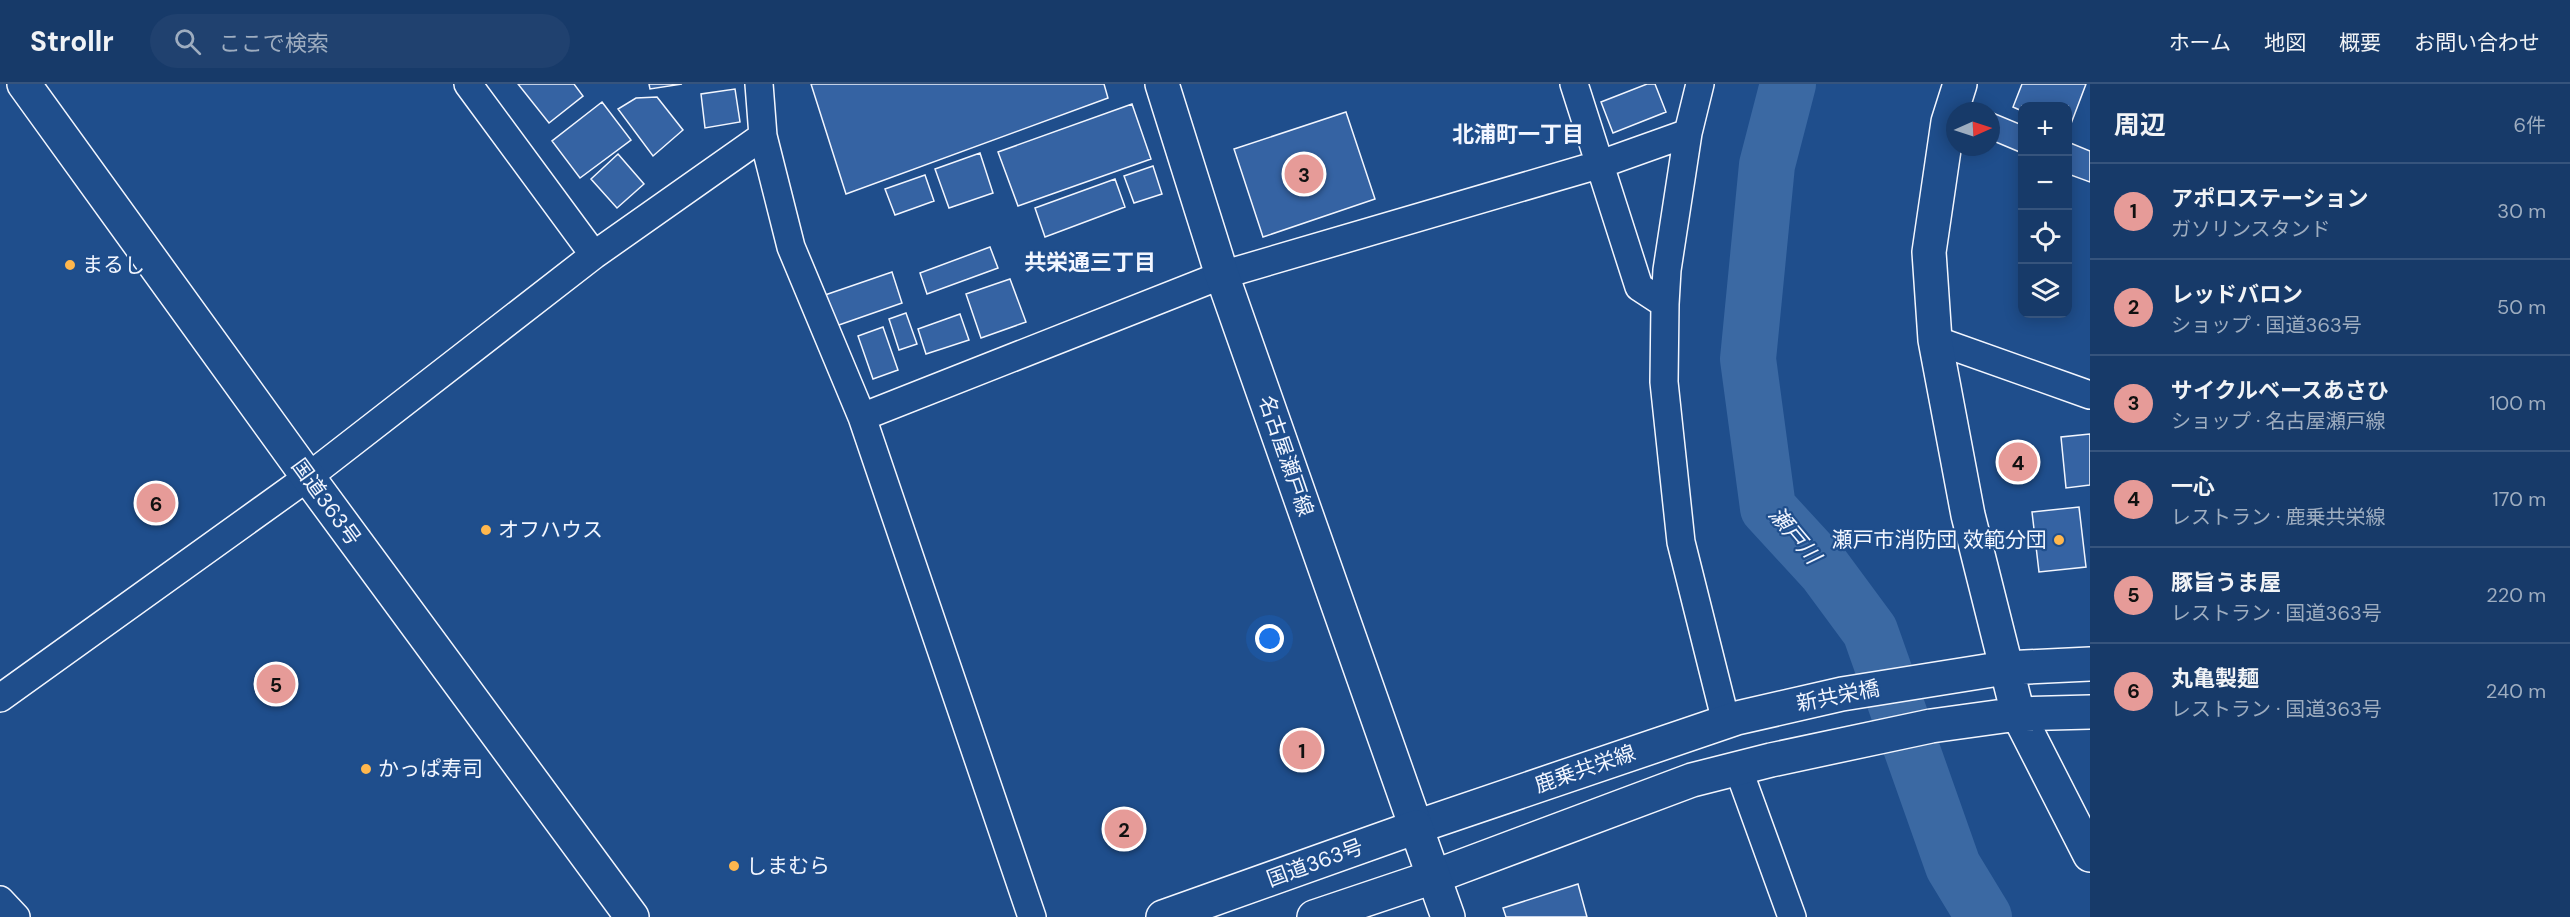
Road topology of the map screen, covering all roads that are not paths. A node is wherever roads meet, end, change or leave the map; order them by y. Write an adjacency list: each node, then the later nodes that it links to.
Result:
1 (24, 84): 17 (main road, 国道363号)
2 (468, 84): 11 (street)
3 (759, 84): 9 (street)
4 (1162, 84): 12 (main road, 名古屋瀬戸線)
5 (1574, 84): 10 (street)
6 (1700, 84): 8 (street)
7 (1960, 84): 14 (main road)
8 (1688, 133): 10 (street); 13 (street)
9 (763, 136): 11 (street); 16 (street)
10 (1600, 164): 12 (street); 13 (street)
11 (594, 255): 17 (street)
12 (1222, 275): 16 (street); 25 (main road, 名古屋瀬戸線)
13 (1665, 304): 23 (street)
14 (1935, 339): 15 (street); 19 (main road)
15 (2090, 395)
16 (862, 417): 31 (street)
17 (308, 477): 20 (street); 30 (main road, 国道363号)
18 (2090, 664): 19 (main road)
19 (2005, 668): 22 (main road); 23 (main road, 新共栄橋)
20 (0, 698)
21 (2090, 712): 22 (main road)
22 (2018, 714): 24 (main road); 26 (main road)
23 (1740, 718): 25 (main road, 鹿乗共栄線)
24 (1738, 768): 27 (main road); 35 (street)
25 (1416, 827): 27 (main road); 32 (main road, 国道363号)
26 (2090, 855)
27 (1433, 877): 33 (main road); 34 (main road)
28 (0, 900): 29 (street)
29 (16, 917)
30 (632, 917)
31 (1032, 917)
32 (1163, 917)
33 (1314, 917)
34 (1448, 917)
35 (1792, 917)

